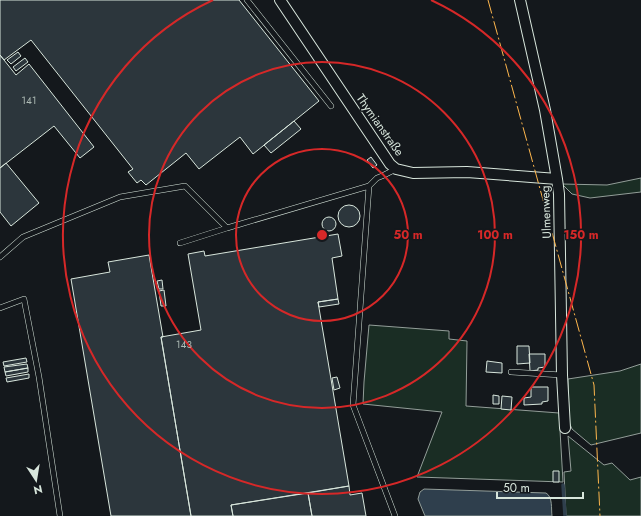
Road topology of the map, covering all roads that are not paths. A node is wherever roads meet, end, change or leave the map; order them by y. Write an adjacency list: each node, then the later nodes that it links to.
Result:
1 (247, 0): 4 (lane)
2 (280, 0): 5 (street, Thymianstraße)
3 (520, 0): 6 (street, Ulmenweg)
4 (331, 106)
5 (396, 169): 6 (street, Thymianstraße); 7 (lane)
6 (557, 179): 13 (street, Ulmenweg)
7 (369, 186): 8 (lane); 16 (lane)
8 (227, 228): 9 (lane); 10 (lane)
9 (180, 243)
10 (0, 257)
11 (0, 308): 15 (lane)
12 (511, 372): 13 (lane)
13 (562, 375): 14 (street, Ulmenweg)
14 (565, 428)
15 (60, 516)
16 (395, 516)

